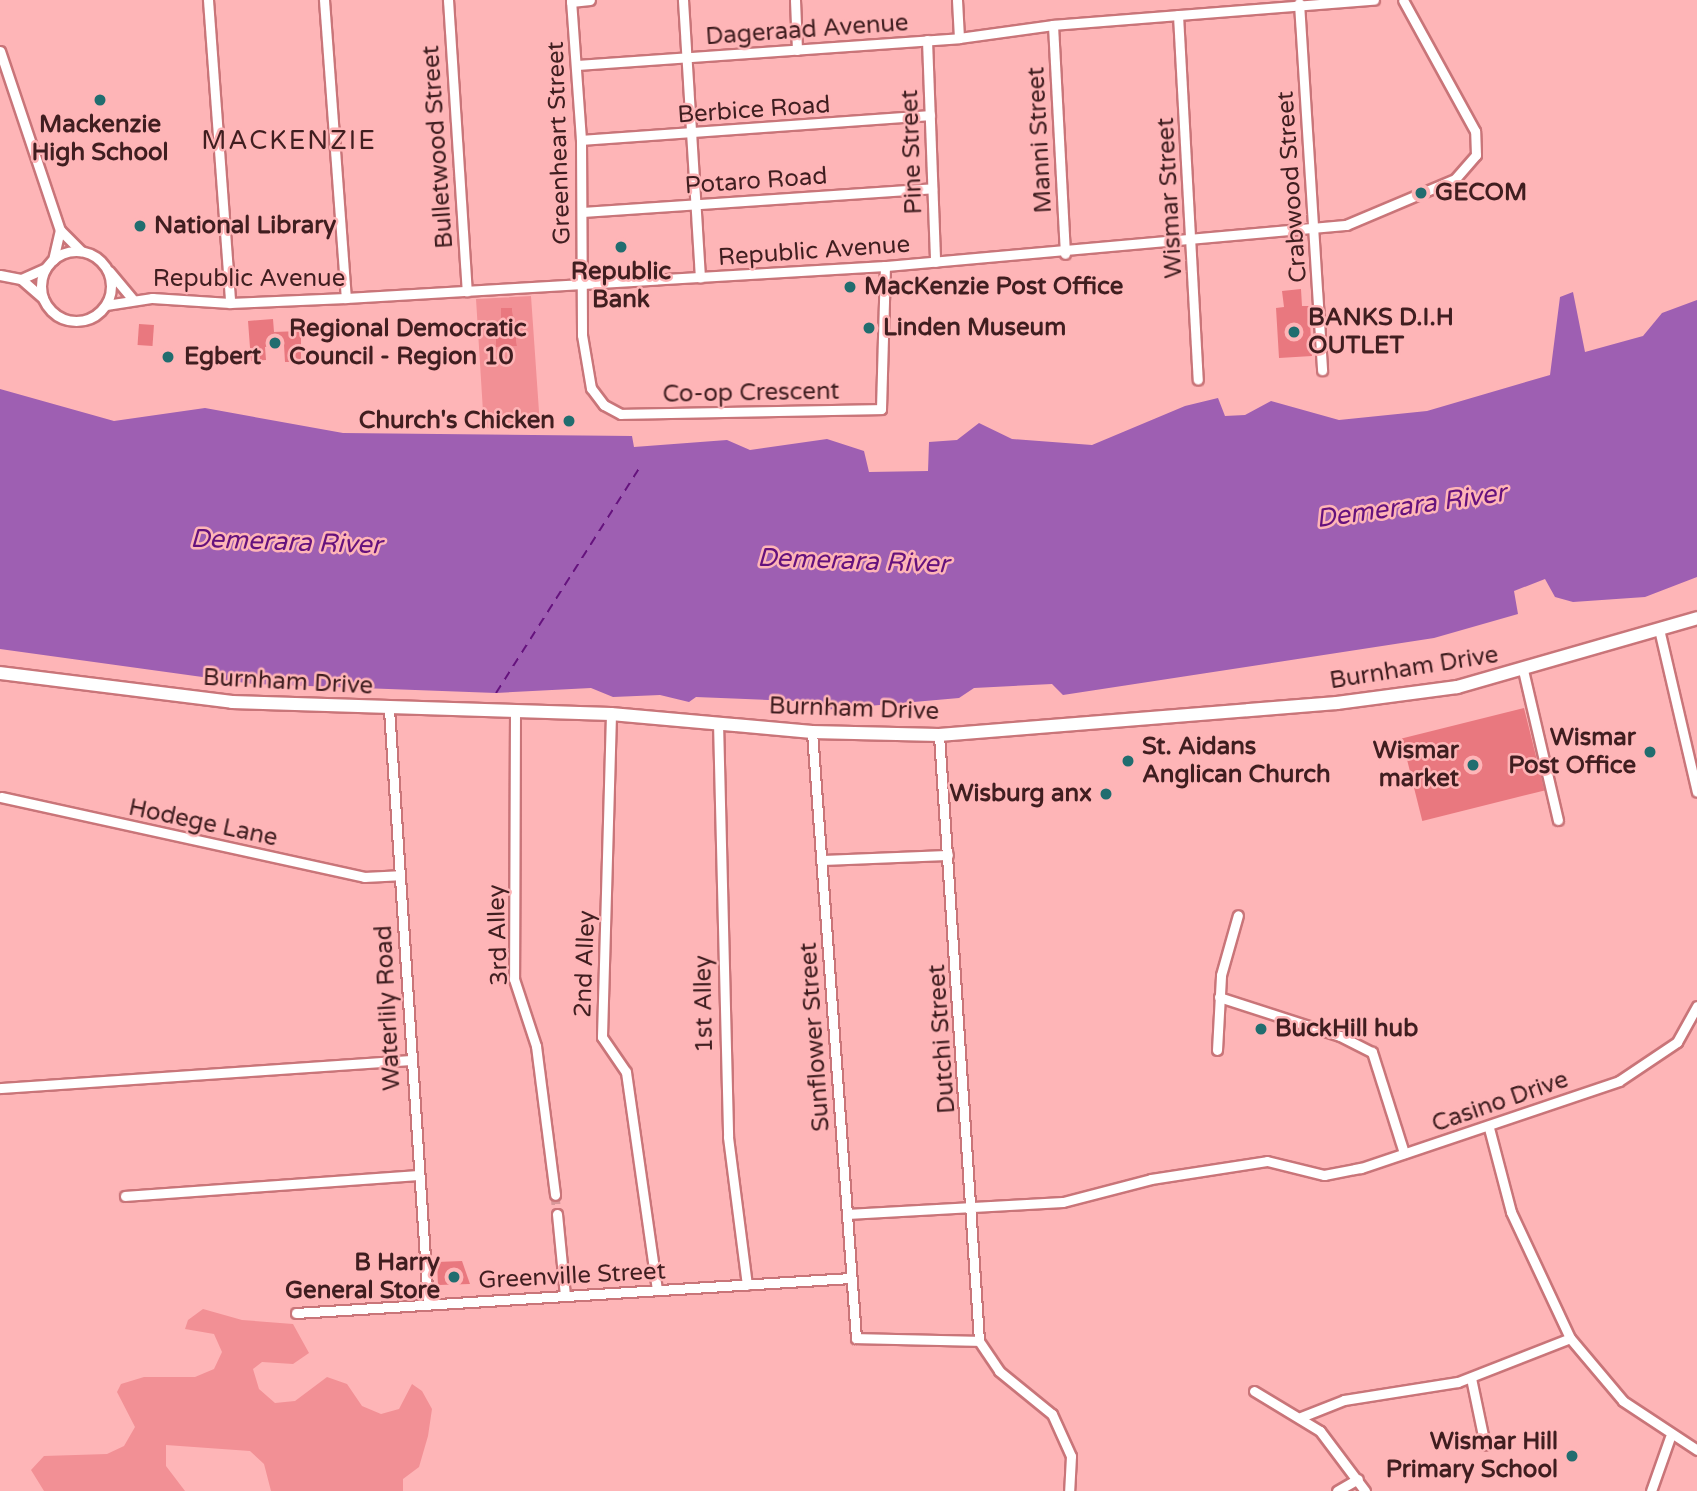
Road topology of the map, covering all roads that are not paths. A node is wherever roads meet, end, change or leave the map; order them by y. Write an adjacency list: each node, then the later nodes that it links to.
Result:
1 (208, 0): 44 (street)
2 (324, 0): 42 (street)
3 (448, 0): 40 (street, Bulletwood Street)
4 (590, 0): 10 (street)
5 (683, 0): 18 (street)
6 (795, 0): 16 (street)
7 (957, 0): 14 (street)
8 (1374, 0): 11 (street, Dageraad Avenue)
9 (1403, 0): 27 (street, Republic Avenue)
10 (571, 1): 19 (street, Greenheart Street)
11 (1299, 3): 12 (street, Dageraad Avenue); 27 (street, Crabwood Street)
12 (1178, 15): 13 (street, Dageraad Avenue); 28 (street, Wismar Street)
13 (1053, 25): 14 (street, Dageraad Avenue); 30 (street, Manni Street)
14 (959, 38): 15 (street, Dageraad Avenue)
15 (927, 40): 16 (street, Dageraad Avenue); 20 (street, Pine Street)
16 (797, 50): 18 (street, Dageraad Avenue)
17 (0, 51): 26 (street)
18 (687, 59): 19 (street, Dageraad Avenue); 21 (street)
19 (577, 65): 22 (street, Greenheart Street)
20 (930, 115): 21 (street, Berbice Road); 23 (street, Pine Street)
21 (694, 135): 22 (street, Berbice Road); 24 (street)
22 (581, 139): 25 (street, Greenheart Street)
23 (932, 188): 24 (street, Potaro Road); 32 (street, Pine Street)
24 (698, 204): 25 (street, Potaro Road); 37 (street)
25 (583, 212): 39 (street, Greenheart Street)
26 (60, 230): 29 (street); 31 (street)
27 (1315, 232): 28 (street, Republic Avenue); 46 (street, Crabwood Street)
28 (1193, 241): 30 (street, Republic Avenue); 47 (street, Wismar Street)
29 (81, 251): 31 (street); 33 (street)
30 (1065, 254): 32 (street, Republic Avenue)
31 (52, 260): 35 (street)
32 (935, 262): 34 (street, Republic Avenue)
33 (105, 266): 43 (street, Republic Avenue); 45 (street)
34 (885, 266): 37 (street, Republic Avenue); 39 (street, Co-op Crescent)
35 (46, 268): 38 (street); 41 (street)
36 (0, 275): 38 (street)
37 (700, 277): 39 (street, Republic Avenue)
38 (21, 279): 41 (street)
39 (582, 285): 40 (street, Republic Avenue)
40 (467, 291): 42 (street, Republic Avenue)
41 (43, 298): 45 (street)
42 (346, 298): 44 (street, Republic Avenue)
43 (132, 300): 44 (street, Republic Avenue); 45 (street, Republic Avenue)
44 (230, 303)
45 (106, 305)
46 (1322, 370)
47 (1198, 379)
48 (1697, 618): 49 (street, Burnham Drive)
49 (1659, 629): 50 (street, Burnham Drive); 58 (street)
50 (1523, 670): 57 (street, Burnham Drive); 62 (street)
51 (0, 673): 52 (street, Burnham Drive)
52 (389, 709): 53 (street, Burnham Drive); 65 (street, Waterlily Road)
53 (515, 711): 54 (street, Burnham Drive); 75 (street, 3rd Alley)
54 (611, 714): 55 (street, Burnham Drive); 82 (street, 2nd Alley)
55 (718, 722): 56 (street, Burnham Drive); 81 (street, 1st Alley)
56 (812, 732): 57 (street, Burnham Drive); 64 (street, Sunflower Street)
57 (939, 735): 63 (street, Dutchi Street)
58 (1695, 766): 60 (street)
59 (0, 786): 61 (street)
60 (1697, 792)
61 (0, 798): 65 (street, Hodege Lane)
62 (1558, 820)
63 (948, 855): 64 (street); 77 (street, Dutchi Street)
64 (821, 860): 79 (street, Sunflower Street)
65 (399, 875): 70 (street, Waterlily Road)
66 (1238, 915): 67 (street)
67 (1219, 997): 69 (street); 73 (street)
68 (1697, 1006): 72 (street, Casino Drive)
69 (1217, 1050)
70 (410, 1060): 71 (street); 74 (street, Waterlily Road)
71 (0, 1088)
72 (1489, 1128): 73 (street, Casino Drive); 86 (street)
73 (1404, 1153): 77 (street, Casino Drive)
74 (417, 1175): 76 (street); 84 (street, Waterlily Road)
75 (555, 1195)
76 (125, 1196)
77 (973, 1207): 79 (street, Casino Drive); 87 (street, Dutchi Street)
78 (556, 1214): 83 (street)
79 (847, 1214): 80 (street, Sunflower Street)
80 (851, 1278): 81 (street, Greenville Street); 87 (street, Sunflower Street)
81 (747, 1285): 82 (street, Greenville Street)
82 (657, 1290): 83 (street, Greenville Street)
83 (565, 1296): 84 (street, Greenville Street)
84 (428, 1304): 85 (street, Greenville Street)
85 (296, 1312)
86 (1570, 1338): 88 (street); 91 (street)
87 (979, 1341): 95 (street)
88 (1471, 1378): 90 (street); 92 (street)
89 (1254, 1391): 90 (street)
90 (1301, 1417): 94 (street)
91 (1670, 1437): 93 (street); 98 (street)
92 (1485, 1445)
93 (1697, 1450)
94 (1358, 1479): 96 (street); 97 (street)
95 (1069, 1491)
96 (1337, 1491)
97 (1366, 1491)
98 (1651, 1491)

